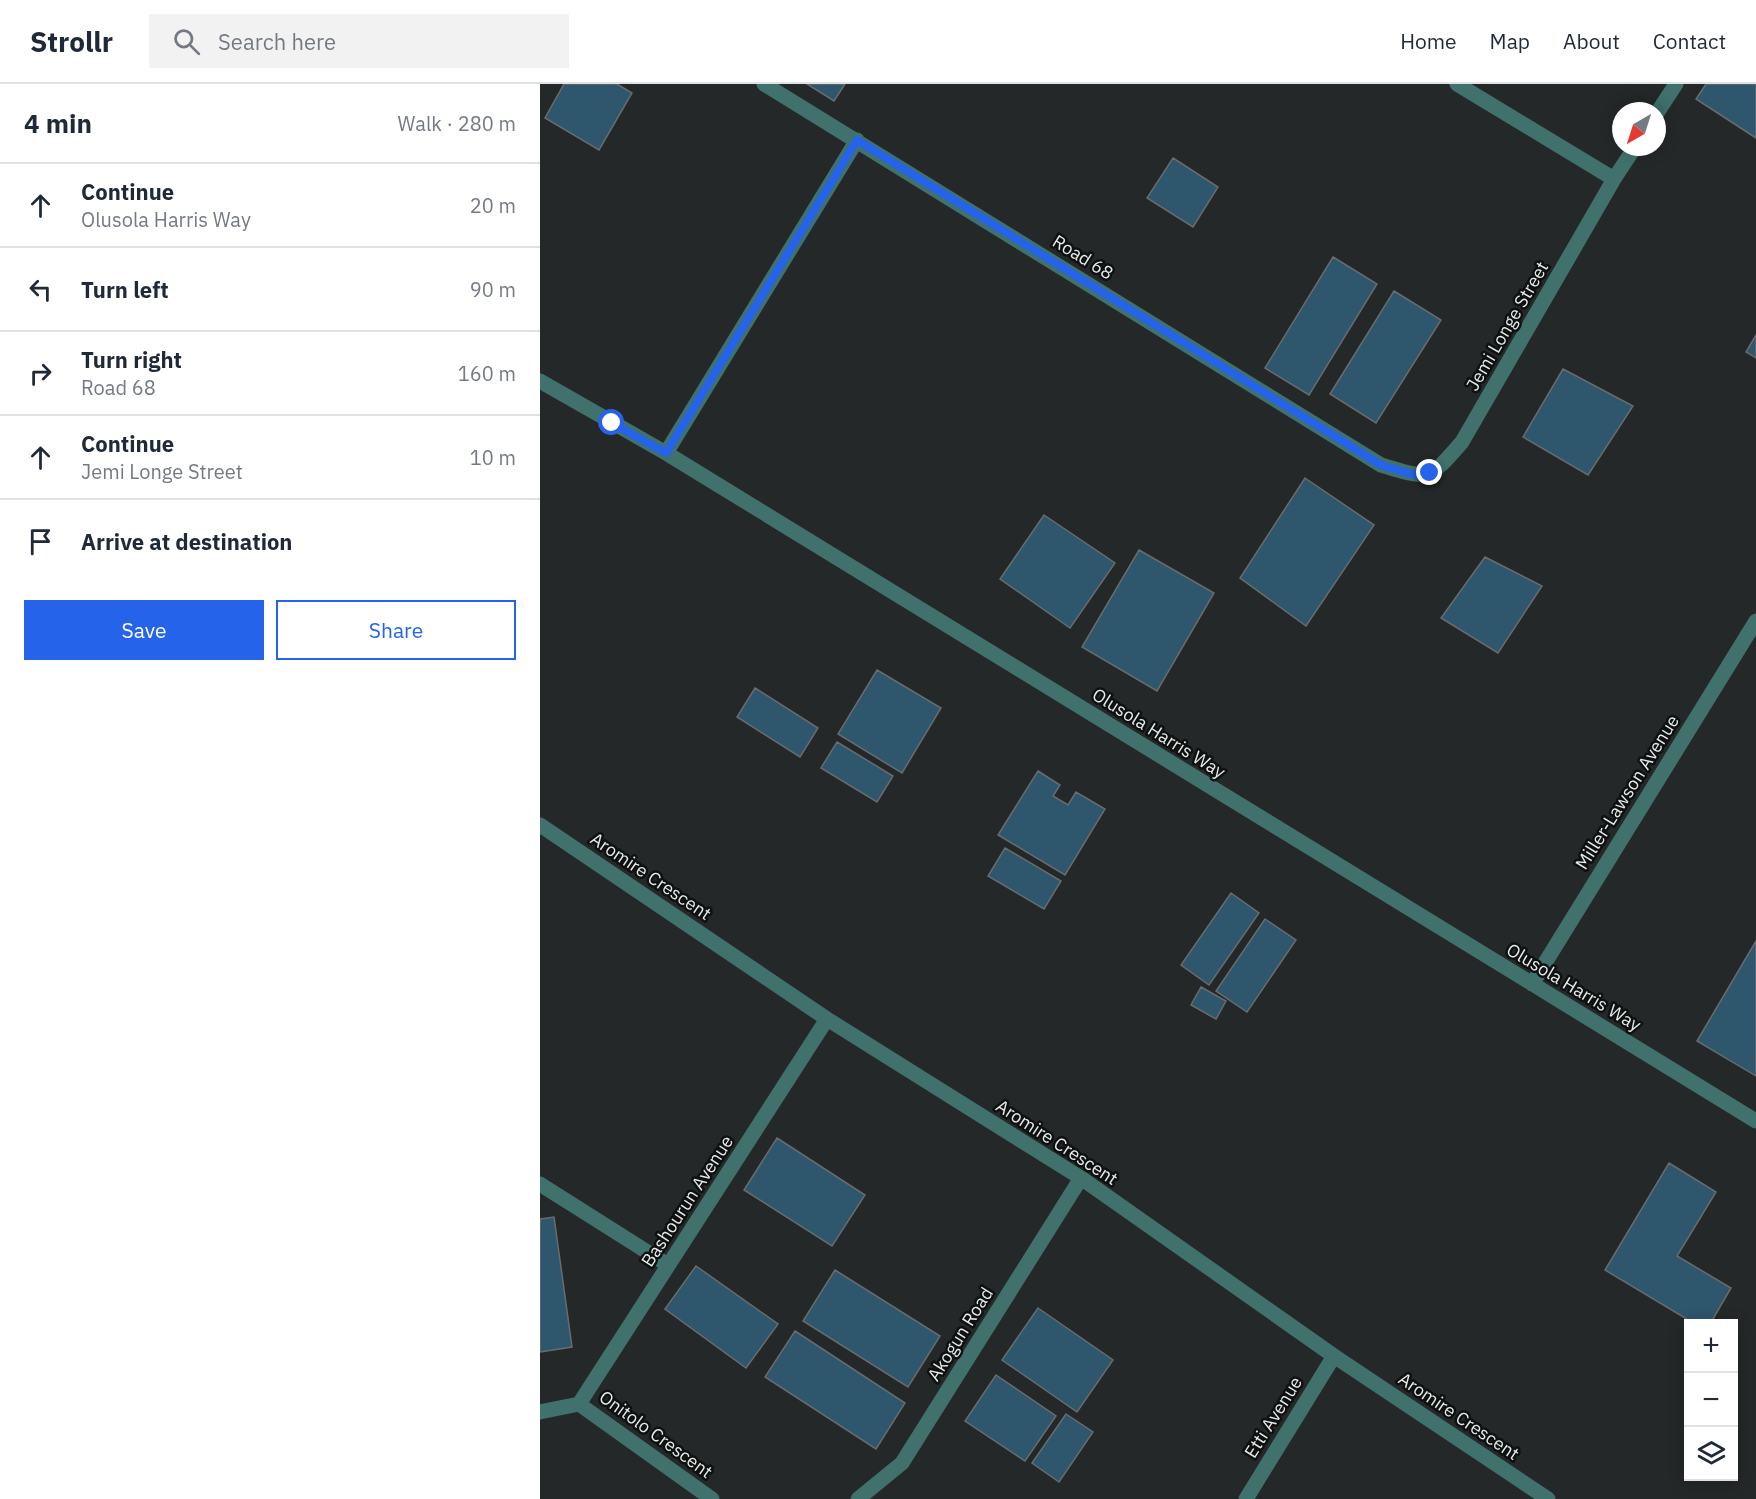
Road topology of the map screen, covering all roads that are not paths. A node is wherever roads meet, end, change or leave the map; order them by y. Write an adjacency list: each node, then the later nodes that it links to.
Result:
1 (764, 84): 5 (street, Road 68)
2 (1457, 84): 7 (street)
3 (1676, 84): 4 (street)
4 (1664, 102)
5 (857, 140): 9 (street); 10 (street, Road 68)
6 (1629, 156): 7 (street, Jemi Longe Street)
7 (1614, 179): 10 (street, Jemi Longe Street)
8 (540, 381): 9 (street, Olusola Harris Way)
9 (666, 453): 13 (street, Olusola Harris Way)
10 (1381, 465)
11 (1756, 621): 13 (street, Miller-Lawson Avenue)
12 (540, 825): 14 (street, Aromire Crescent)
13 (1532, 984): 15 (street, Olusola Harris Way)
14 (827, 1019): 16 (street, Aromire Crescent); 18 (street, Bashourun Avenue)
15 (1756, 1121)
16 (1081, 1178): 19 (street, Aromire Crescent); 23 (street, Akogun Road)
17 (540, 1184): 18 (street)
18 (668, 1265): 20 (street, Bashourun Avenue)
19 (1334, 1356): 24 (street, Etti Avenue); 25 (street, Aromire Crescent)
20 (579, 1404): 21 (street, Onitolo Crescent); 22 (street, Onitolo Crescent)
21 (540, 1412)
22 (712, 1499)
23 (858, 1499)
24 (1245, 1499)
25 (1548, 1499)

